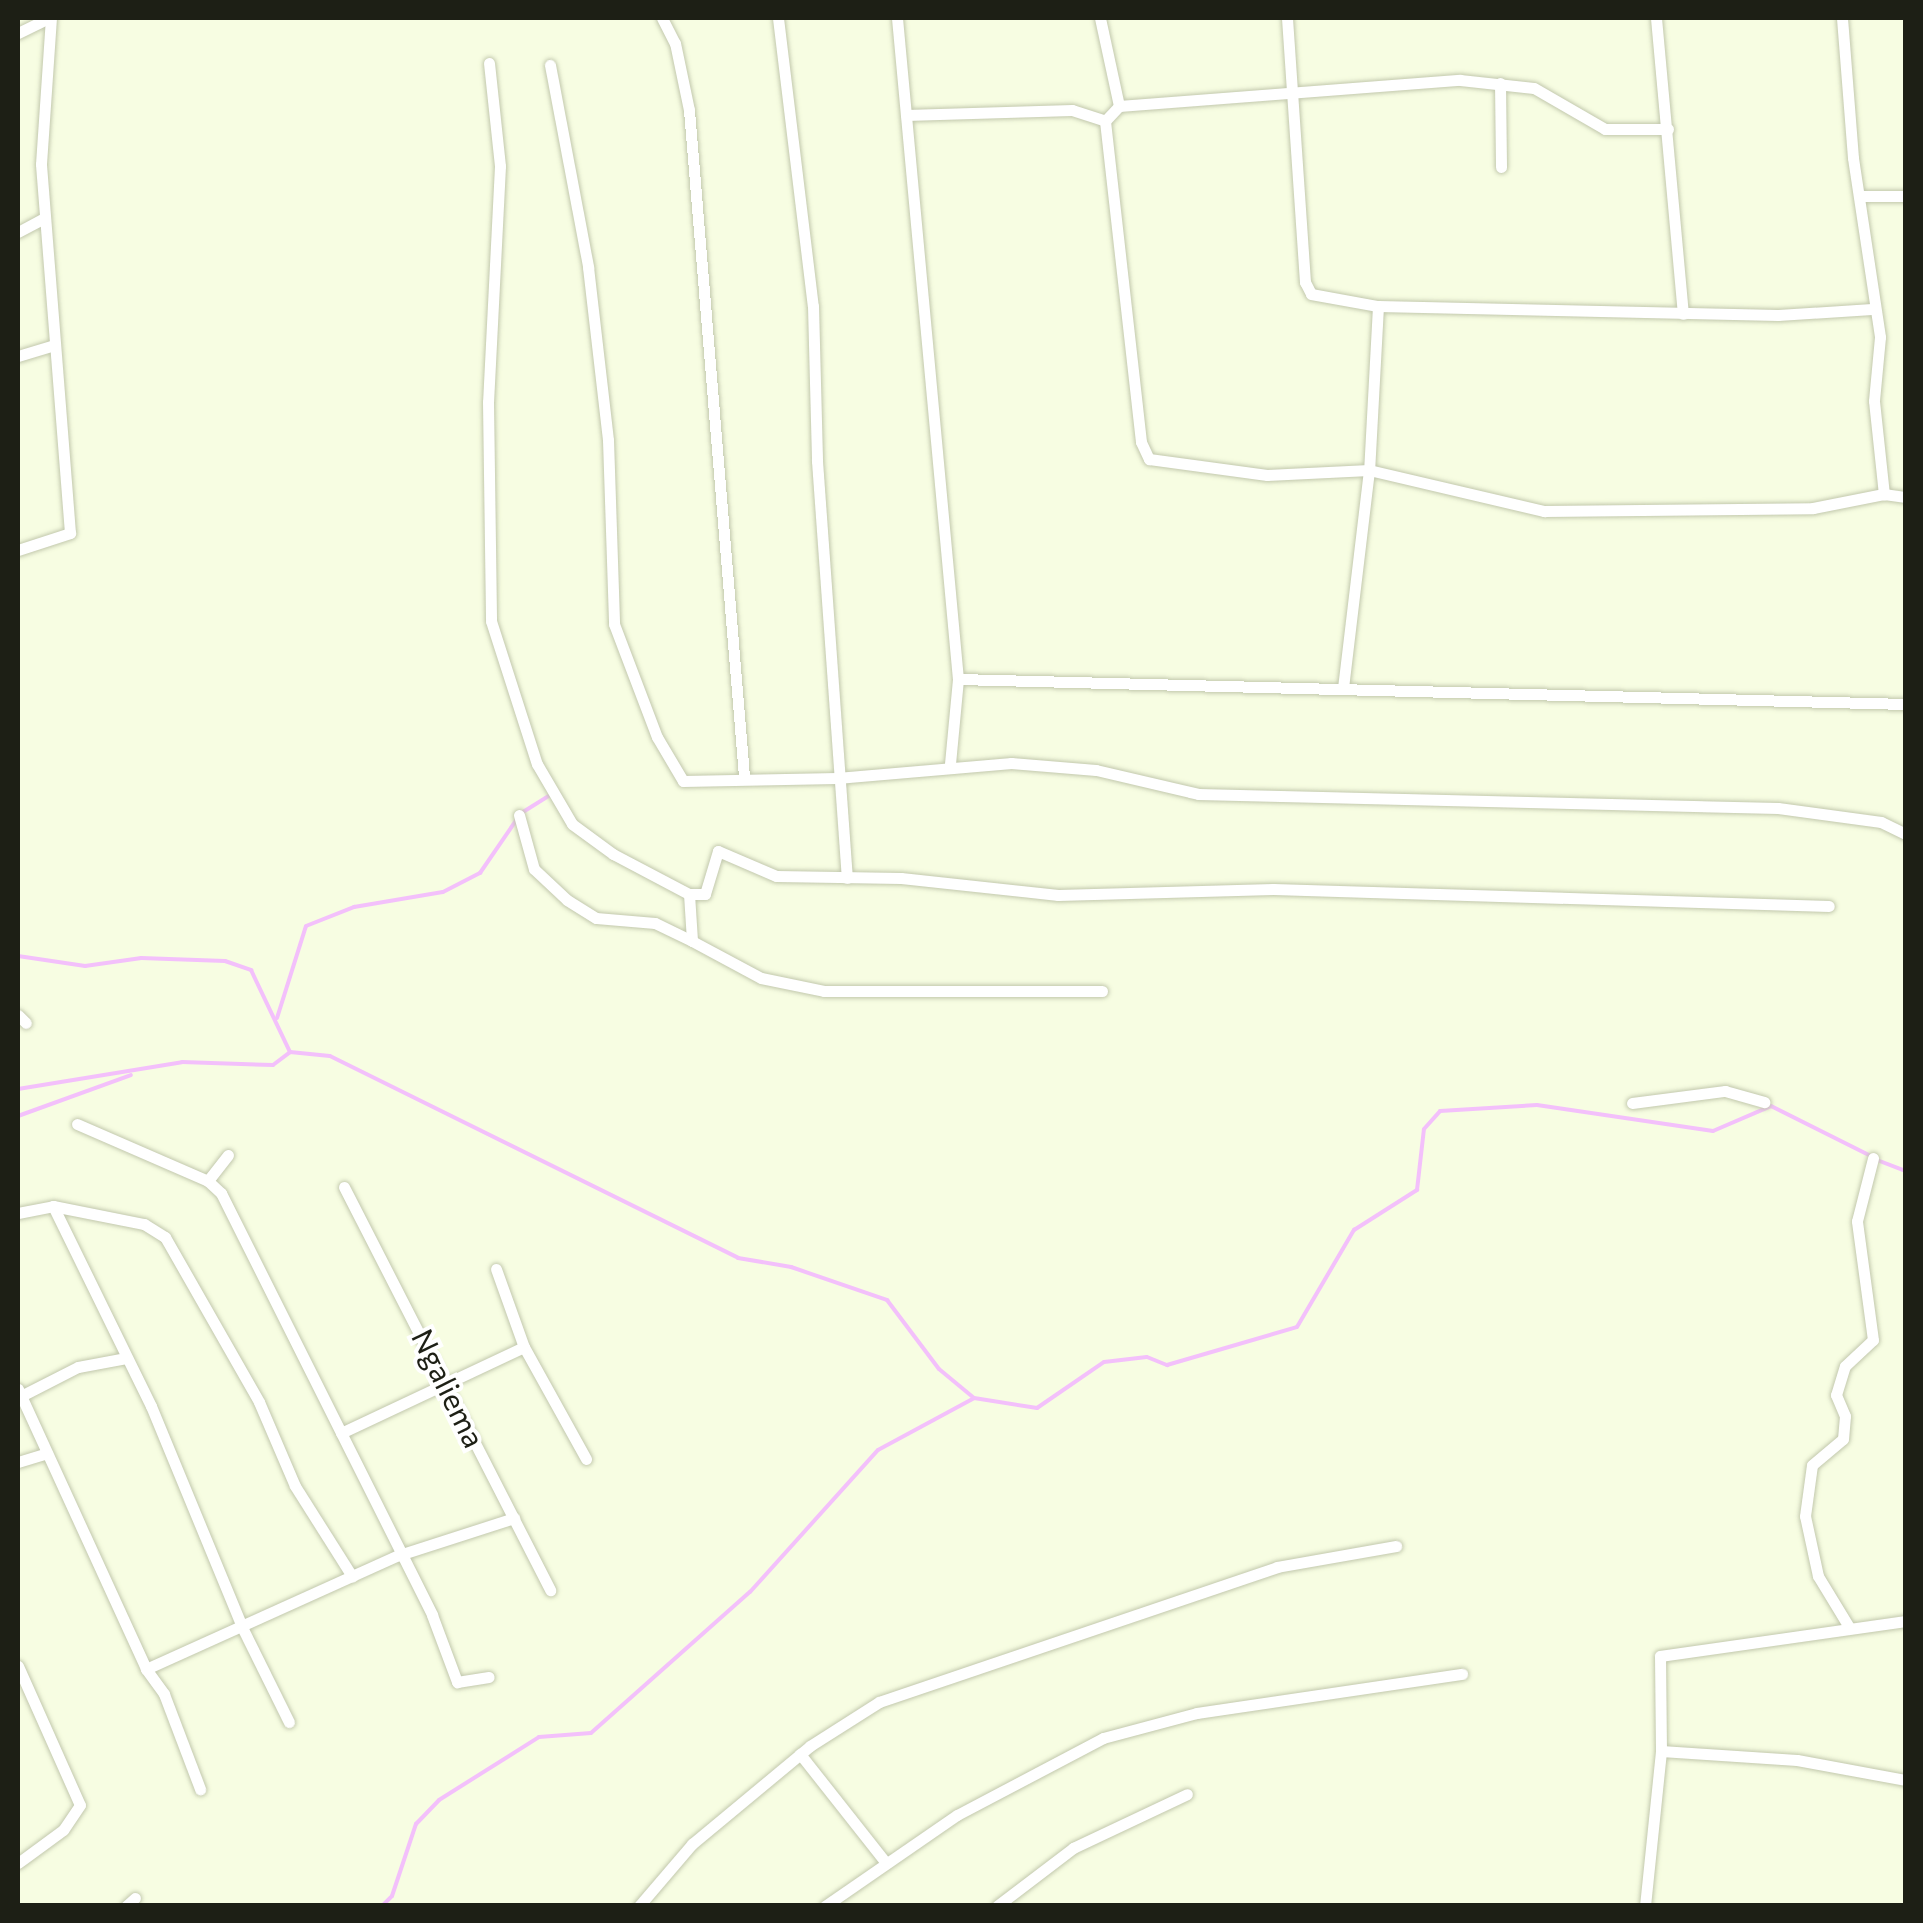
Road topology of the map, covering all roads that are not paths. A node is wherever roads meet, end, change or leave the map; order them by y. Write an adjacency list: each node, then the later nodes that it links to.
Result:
1 (50, 18): 9 (street); 21 (street)
2 (662, 18): 36 (street)
3 (778, 18): 37 (street)
4 (898, 18): 15 (street)
5 (1100, 18): 14 (street)
6 (1287, 18): 13 (street)
7 (1656, 18): 17 (street)
8 (1842, 18): 19 (street)
9 (18, 34)
10 (489, 63): 41 (street)
11 (550, 65): 36 (street)
12 (1500, 83): 13 (street); 17 (street); 18 (street)
13 (1290, 89): 14 (street); 23 (street)
14 (1119, 106): 16 (street)
15 (906, 116): 16 (street); 32 (street)
16 (1105, 121): 28 (street)
17 (1668, 128): 25 (street)
18 (1501, 167)
19 (1860, 196): 20 (street); 24 (street)
20 (1906, 196)
21 (44, 218): 22 (street); 26 (street)
22 (18, 232)
23 (1378, 306): 25 (street); 28 (street)
24 (1872, 309): 25 (street); 29 (street)
25 (1683, 314)
26 (54, 345): 27 (street); 31 (street)
27 (18, 356)
28 (1369, 470): 29 (street); 33 (street)
29 (1884, 494): 30 (street)
30 (1906, 498)
31 (18, 550)
32 (958, 679): 33 (street); 35 (street)
33 (1343, 687): 34 (street)
34 (1906, 704)
35 (950, 764): 37 (street); 39 (street)
36 (744, 776): 37 (street)
37 (837, 778): 40 (street)
38 (519, 816): 43 (street)
39 (1906, 834)
40 (848, 878): 41 (street); 42 (street)
41 (689, 894): 43 (street)
42 (1830, 906)
43 (692, 941): 44 (street)
44 (1102, 991)
45 (1764, 1102): 46 (street)
46 (1632, 1103)
47 (77, 1124): 50 (street)
48 (228, 1155): 50 (street)
49 (1874, 1158): 70 (street)
50 (208, 1181): 59 (street)
51 (344, 1187): 57 (street, Ngaliema)
52 (53, 1206): 53 (street); 56 (street); 66 (street)
53 (18, 1214)
54 (496, 1269): 55 (street)
55 (524, 1348): 57 (street); 61 (street)
56 (126, 1358): 58 (street); 69 (street)
57 (449, 1386): 59 (street); 63 (street, Ngaliema)
58 (19, 1393): 60 (street)
59 (341, 1433): 65 (street)
60 (46, 1454): 62 (street); 72 (street)
61 (586, 1460)
62 (18, 1462)
63 (514, 1518): 65 (street); 67 (street, Ngaliema)
64 (1396, 1546): 77 (street)
65 (399, 1556): 66 (street); 74 (street)
66 (352, 1576): 69 (street)
67 (550, 1590)
68 (1906, 1621): 70 (street)
69 (242, 1627): 72 (street); 75 (street)
70 (1849, 1627): 76 (street)
71 (18, 1666): 81 (street)
72 (146, 1669): 79 (street)
73 (1462, 1674): 82 (street)
74 (489, 1677)
75 (290, 1722)
76 (1661, 1751): 78 (street); 86 (street)
77 (800, 1754): 82 (street); 84 (street)
78 (1906, 1780)
79 (200, 1789)
80 (1187, 1794): 83 (street)
81 (18, 1863)
82 (886, 1863): 85 (street)
83 (1006, 1903)
84 (638, 1906)
85 (825, 1906)
86 (1645, 1906)

